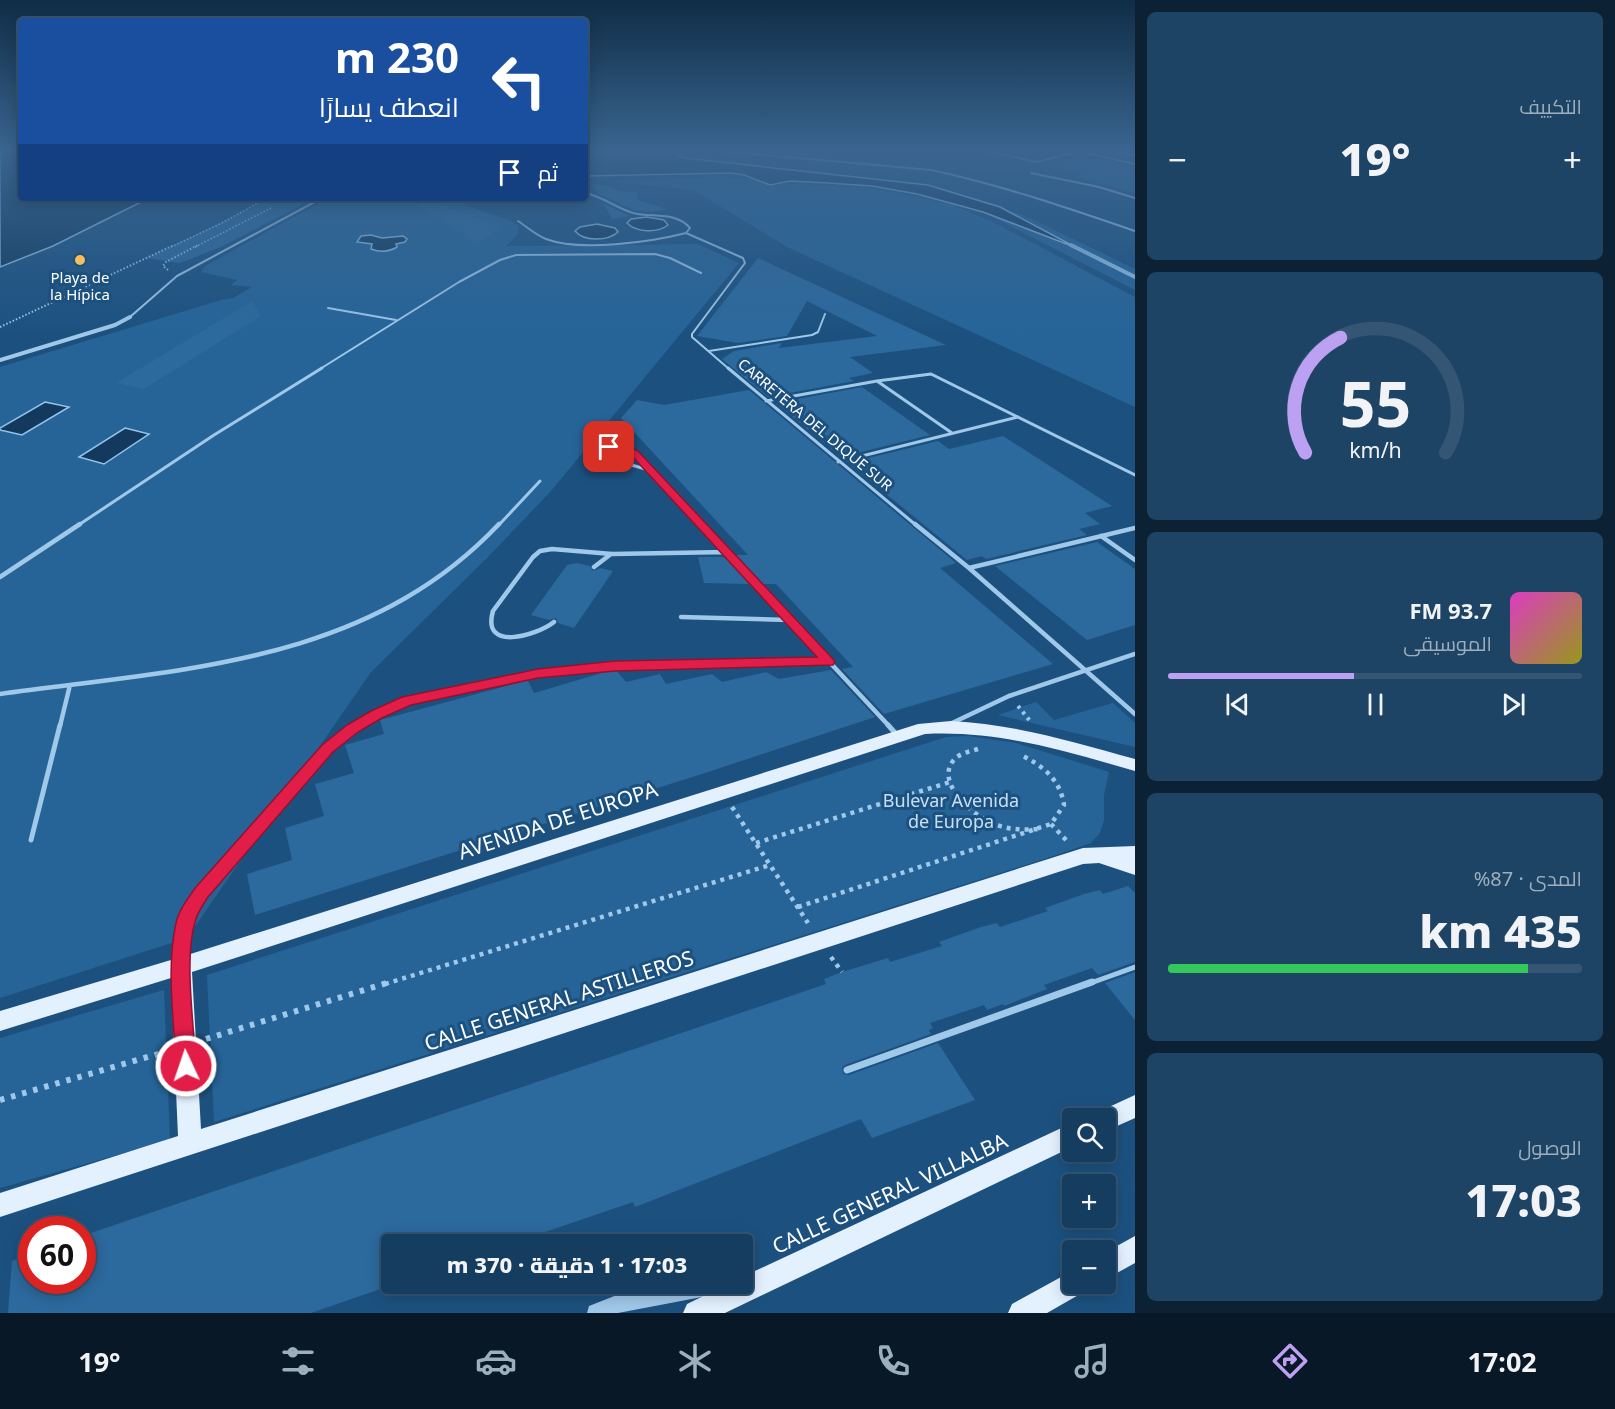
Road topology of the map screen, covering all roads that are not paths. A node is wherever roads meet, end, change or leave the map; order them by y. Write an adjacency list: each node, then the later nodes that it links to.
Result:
1 (295, 212): 10 (lane)
2 (632, 212): 6 (lane, CARRETERA DEL DIQUE SUR)
3 (1079, 212): 5 (lane)
4 (518, 221): 6 (lane)
5 (1135, 231)
6 (686, 233): 12 (lane, CARRETERA DEL DIQUE SUR)
7 (701, 273): 11 (lane)
8 (328, 308): 11 (lane)
9 (825, 314): 12 (lane)
10 (130, 317): 13 (street)
11 (396, 321): 29 (lane)
12 (709, 351): 15 (lane, CARRETERA DEL DIQUE SUR)
13 (0, 360)
14 (877, 381): 15 (lane); 16 (lane); 17 (lane)
15 (766, 401): 18 (lane, CARRETERA DEL DIQUE SUR)
16 (1018, 417): 17 (lane); 20 (lane)
17 (952, 433): 18 (lane)
18 (838, 462): 28 (lane, CARRETERA DEL DIQUE SUR)
19 (650, 470): 19 (lane); 24 (lane)
20 (1135, 475)
21 (540, 481): 36 (lane)
22 (1135, 528): 23 (lane)
23 (1101, 536): 26 (lane); 28 (lane)
24 (727, 552): 25 (lane); 31 (lane)
25 (612, 554): 27 (lane); 32 (lane)
26 (1135, 560)
27 (594, 567)
28 (969, 568): 35 (lane, CARRETERA DEL DIQUE SUR)
29 (0, 577)
30 (681, 617): 31 (lane)
31 (790, 621): 34 (lane)
32 (554, 622)
33 (1135, 654): 35 (lane)
34 (829, 662): 40 (lane); 46 (lane)
35 (1086, 671): 38 (lane, CARRETERA DEL DIQUE SUR); 39 (lane)
36 (70, 685): 37 (lane); 42 (lane)
37 (0, 694)
38 (1135, 714)
39 (947, 726): 40 (main road, AVENIDA DE EUROPA); 41 (main road, AVENIDA DE EUROPA)
40 (897, 735): 46 (main road, AVENIDA DE EUROPA)
41 (1135, 765)
42 (31, 840)
43 (1135, 853): 44 (main road, CALLE GENERAL ASTILLEROS)
44 (1083, 856): 45 (main road); 53 (main road, CALLE GENERAL ASTILLEROS)
45 (1135, 867)
46 (181, 966): 48 (main road, AVENIDA DE EUROPA); 53 (main road)
47 (1135, 967): 49 (lane)
48 (0, 1021)
49 (847, 1070)
50 (1135, 1106): 51 (main road)
51 (1116, 1115)
52 (1062, 1140): 57 (main road, CALLE GENERAL VILLALBA)
53 (190, 1145): 54 (main road, CALLE GENERAL ASTILLEROS)
54 (0, 1205)
55 (1135, 1249): 56 (main road)
56 (1116, 1260)
57 (779, 1274): 58 (street); 62 (main road, CALLE GENERAL VILLALBA)
58 (753, 1279)
59 (1062, 1290): 63 (main road)
60 (667, 1294): 61 (street)
61 (596, 1313)
62 (696, 1313)
63 (1021, 1313)

